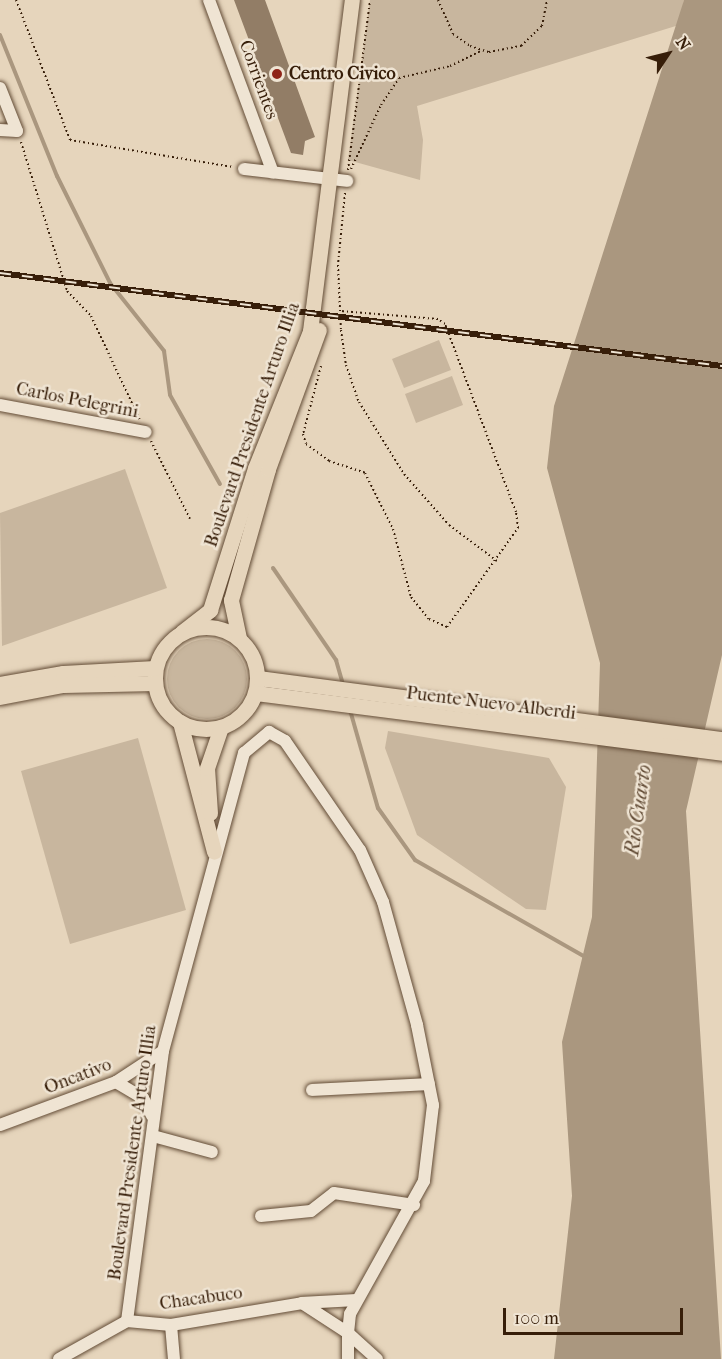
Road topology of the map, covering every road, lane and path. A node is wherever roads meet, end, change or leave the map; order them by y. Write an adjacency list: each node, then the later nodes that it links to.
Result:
1 (16, 0): 12 (path)
2 (209, 0): 13 (street, Corrientes)
3 (352, 0): 14 (main road, Boulevard Presidente Arturo Illia)
4 (362, 0): 14 (main road, Boulevard Presidente Arturo Illia)
5 (370, 0): 14 (path)
6 (438, 0): 8 (path)
7 (547, 0): 8 (path)
8 (481, 51): 14 (path)
9 (0, 88): 11 (street)
10 (0, 130): 11 (street)
11 (17, 131): 18 (path)
12 (244, 169): 13 (street)
13 (273, 173): 14 (street)
14 (338, 181): 15 (path); 16 (main road, Boulevard Presidente Arturo Illia); 21 (main road, Boulevard Presidente Arturo Illia)
15 (340, 311): 20 (path); 20 (path)
16 (311, 360): 20 (path); 22 (main road, Boulevard Presidente Arturo Illia)
17 (0, 405): 18 (street, Carlos Pelegrini)
18 (146, 432): 19 (path)
19 (190, 519)
20 (497, 561)
21 (182, 632): 22 (main road); 23 (main road)
22 (239, 638): 25 (main road)
23 (155, 676): 24 (main road); 26 (main road); 27 (main road)
24 (0, 684)
25 (257, 686): 28 (main road); 29 (main road, Puente Nuevo Alberdi); 30 (main road, Puente Nuevo Alberdi)
26 (0, 696)
27 (180, 722): 28 (main road); 31 (main road)
28 (221, 727): 31 (main road)
29 (722, 739)
30 (722, 753)
31 (214, 852): 32 (street, Boulevard Presidente Arturo Illia); 34 (street, Boulevard Presidente Arturo Illia)
32 (163, 1051): 33 (street, Oncativo); 38 (street, Boulevard Presidente Arturo Illia)
33 (116, 1082): 36 (street); 37 (street, Oncativo)
34 (429, 1084): 35 (street); 40 (street)
35 (312, 1090)
36 (152, 1116)
37 (0, 1125)
38 (153, 1136): 39 (street); 44 (street, Boulevard Presidente Arturo Illia)
39 (212, 1152)
40 (414, 1205): 41 (street); 42 (street)
41 (261, 1216)
42 (355, 1300): 43 (street, Chacabuco); 46 (street)
43 (302, 1303): 45 (street, Chacabuco); 46 (street)
44 (127, 1321): 45 (street, Chacabuco); 47 (street)
45 (171, 1325): 48 (street)
46 (348, 1333): 49 (street); 50 (street)
47 (59, 1359)
48 (174, 1359)
49 (348, 1359)
50 (377, 1359)

